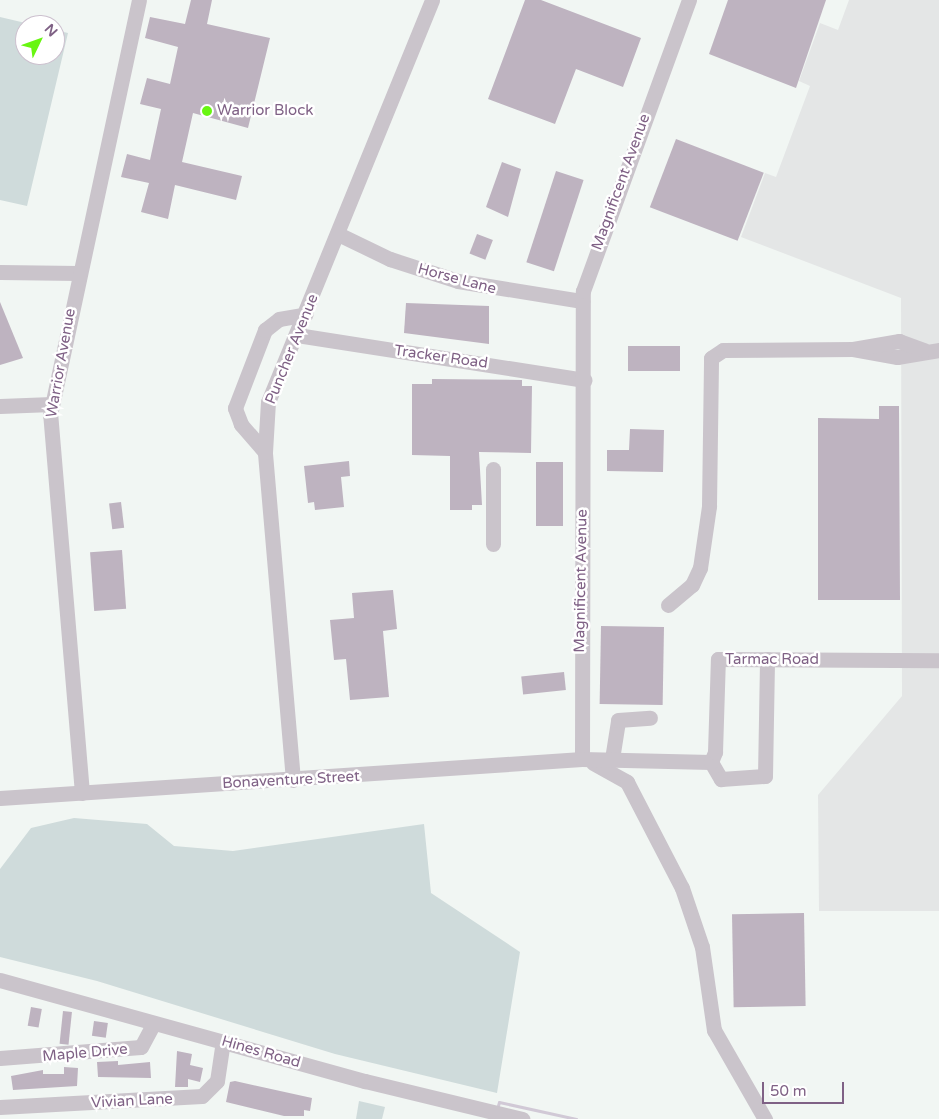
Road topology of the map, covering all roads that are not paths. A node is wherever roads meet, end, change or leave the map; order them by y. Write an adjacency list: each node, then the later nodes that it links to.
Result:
1 (139, 0): 6 (street, Warrior Avenue)
2 (432, 0): 4 (street, Puncher Avenue)
3 (689, 0): 7 (street, Magnificent Avenue)
4 (338, 234): 7 (street, Horse Lane); 8 (street, Puncher Avenue)
5 (0, 272): 6 (street)
6 (78, 273): 12 (street, Warrior Avenue)
7 (582, 301): 11 (street, Magnificent Avenue)
8 (306, 314): 9 (street, Puncher Avenue); 14 (street)
9 (297, 335): 11 (street, Tracker Road); 14 (street, Puncher Avenue)
10 (931, 350): 17 (street)
11 (584, 380): 21 (street, Magnificent Avenue)
12 (52, 404): 13 (street); 25 (street, Warrior Avenue)
13 (0, 406)
14 (266, 452): 24 (street, Puncher Avenue)
15 (493, 469): 16 (street)
16 (493, 544)
17 (668, 605)
18 (767, 659): 19 (street, Tarmac Road); 23 (street, Tarmac Road); 23 (street)
19 (939, 660)
20 (650, 718): 22 (street)
21 (582, 759): 22 (street); 24 (street, Bonaventure Street); 33 (street)
22 (612, 759): 23 (street)
23 (710, 762)
24 (293, 780): 25 (street, Bonaventure Street)
25 (82, 793): 26 (street, Bonaventure Street)
26 (0, 798)
27 (0, 980): 28 (street, Hines Road)
28 (154, 1023): 29 (street, Hines Road); 30 (street, Maple Drive)
29 (223, 1041): 31 (street, Vivian Lane); 32 (street, Hines Road)
30 (0, 1058)
31 (0, 1107)
32 (522, 1119)
33 (765, 1119)

